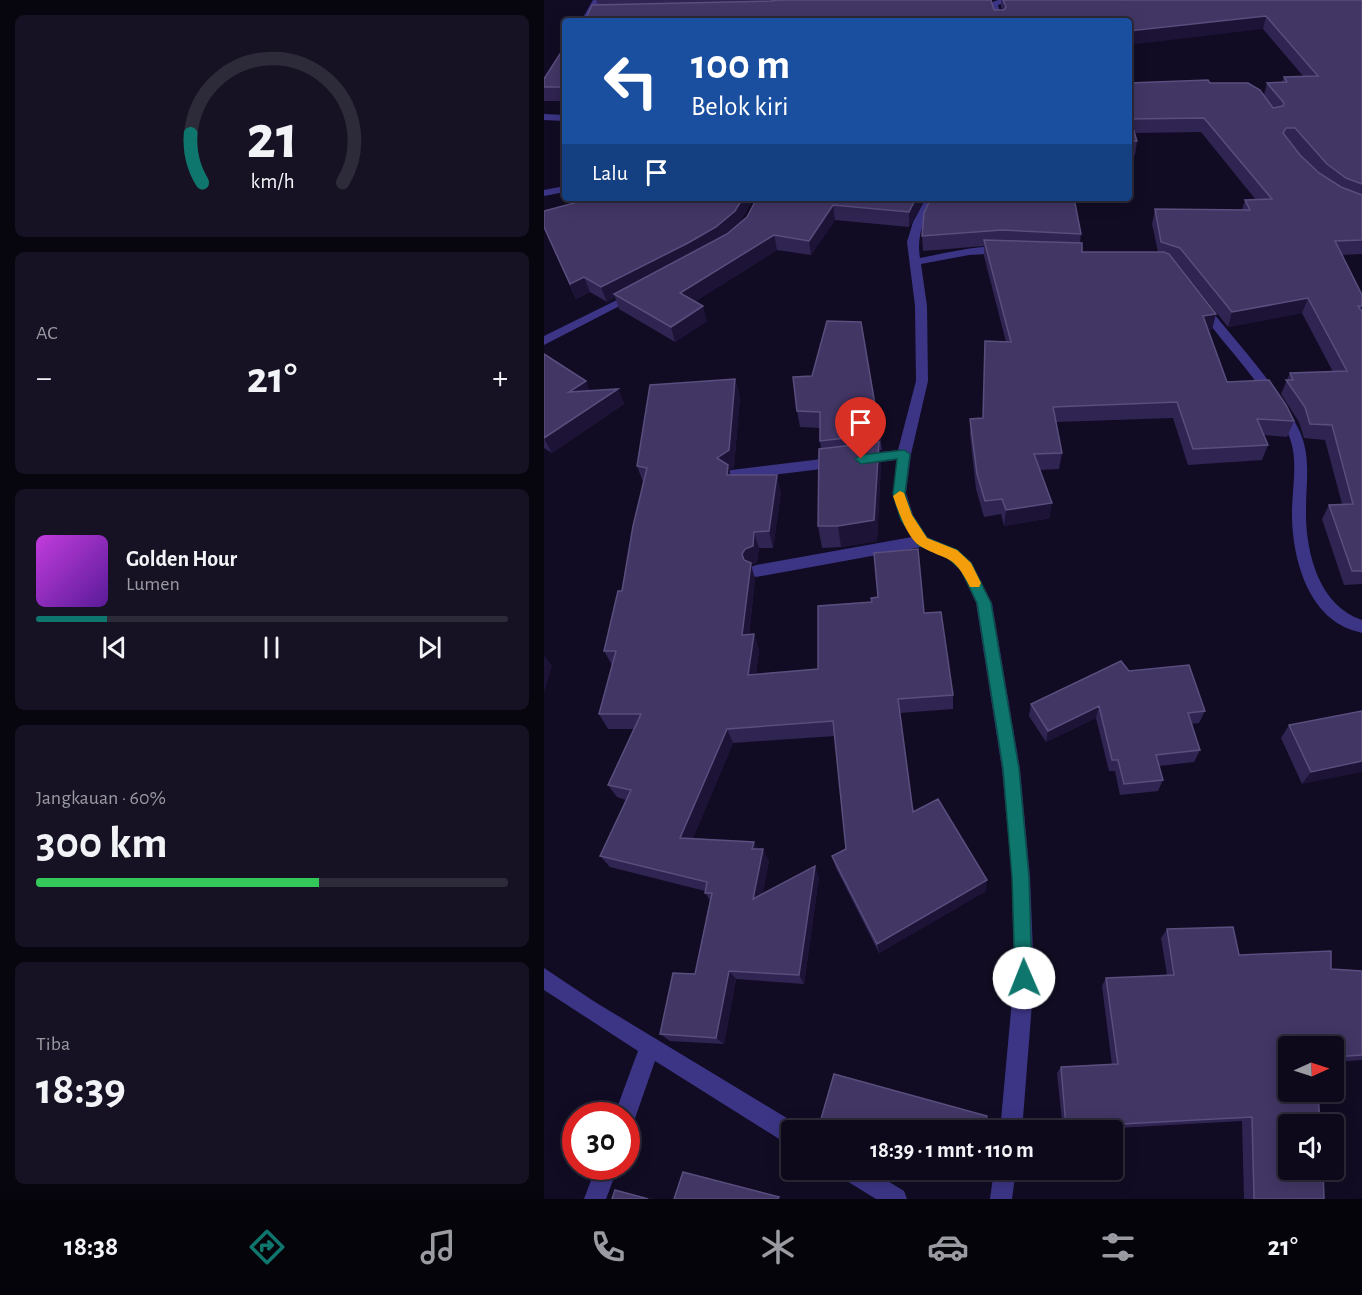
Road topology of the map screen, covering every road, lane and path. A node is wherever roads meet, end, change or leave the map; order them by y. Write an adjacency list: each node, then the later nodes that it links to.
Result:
1 (597, 0): 4 (street)
2 (1011, 0): 5 (street)
3 (598, 13): 4 (street)
4 (587, 17)
5 (998, 18)
6 (544, 117): 7 (street)
7 (562, 118)
8 (562, 190): 9 (street)
9 (544, 193)
10 (929, 201): 12 (street)
11 (1013, 251): 12 (street)
12 (915, 262): 16 (street)
13 (646, 289): 15 (street)
14 (1192, 293): 20 (street)
15 (544, 341)
16 (904, 454): 17 (street); 18 (street)
17 (731, 475)
18 (922, 541): 19 (street); 24 (street)
19 (756, 572)
20 (1362, 627)
21 (544, 978): 22 (street)
22 (650, 1045): 23 (street); 25 (street)
23 (630, 1102)
24 (1012, 1120)
25 (781, 1127)
26 (602, 1180): 29 (street)
27 (866, 1180): 30 (street)
28 (1004, 1180): 31 (street)
29 (595, 1199)
30 (896, 1199)
31 (1001, 1199)

